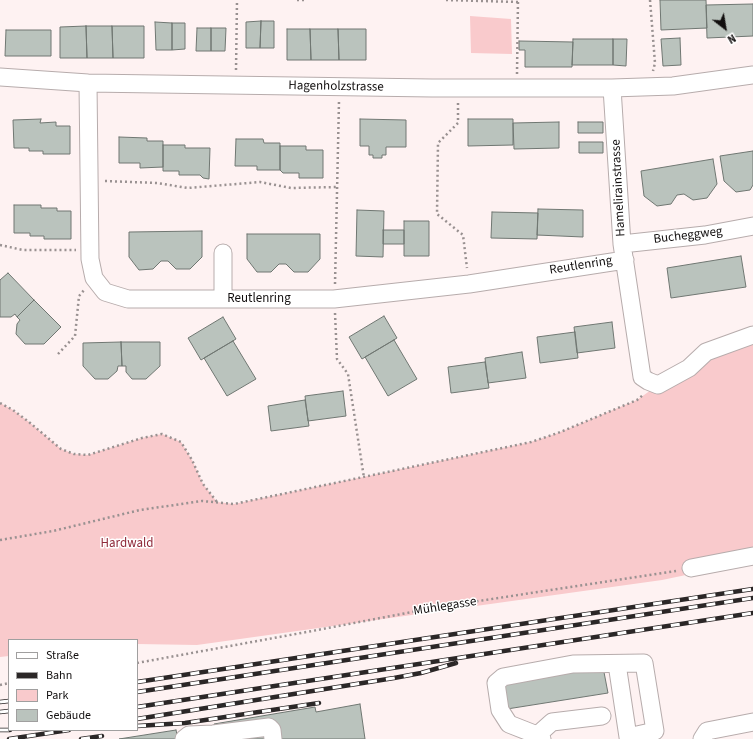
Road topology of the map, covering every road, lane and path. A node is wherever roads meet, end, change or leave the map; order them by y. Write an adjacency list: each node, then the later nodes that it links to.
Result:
1 (237, 0): 10 (path)
2 (297, 0): 3 (path)
3 (307, 0)
4 (446, 0): 6 (path)
5 (650, 0): 11 (path)
6 (518, 1): 13 (path)
7 (753, 75): 11 (street, Hagenholzstrasse)
8 (0, 77): 9 (street, Hagenholzstrasse)
9 (88, 83): 10 (street, Hagenholzstrasse); 15 (street)
10 (236, 85): 12 (street, Hagenholzstrasse)
11 (649, 86): 14 (street, Hagenholzstrasse)
12 (458, 88): 13 (street, Hagenholzstrasse); 23 (path)
13 (517, 88): 14 (street, Hagenholzstrasse)
14 (612, 88): 20 (street, Hamelirainstrasse)
15 (89, 180): 16 (path); 19 (street)
16 (337, 188)
17 (753, 226): 20 (street, Bucheggweg)
18 (0, 245): 19 (path)
19 (90, 249): 22 (street)
20 (623, 252): 23 (street, Reutlenring); 27 (street, Hamelirainstrasse)
21 (224, 253): 24 (street)
22 (94, 278): 24 (street, Reutlenring); 26 (path)
23 (469, 284): 24 (street, Reutlenring)
24 (224, 299)
25 (753, 336): 27 (street)
26 (58, 354)
27 (658, 385): 29 (path)
28 (0, 403): 29 (path)
29 (218, 502): 30 (path)
30 (0, 540)
31 (753, 556): 32 (street)
32 (691, 568): 33 (path, Mühlegasse)
33 (138, 663)
34 (617, 664): 37 (street)
35 (602, 716): 37 (street)
36 (753, 722): 40 (street)
37 (537, 738)
38 (184, 739): 39 (street)
39 (273, 739)
40 (702, 739)

